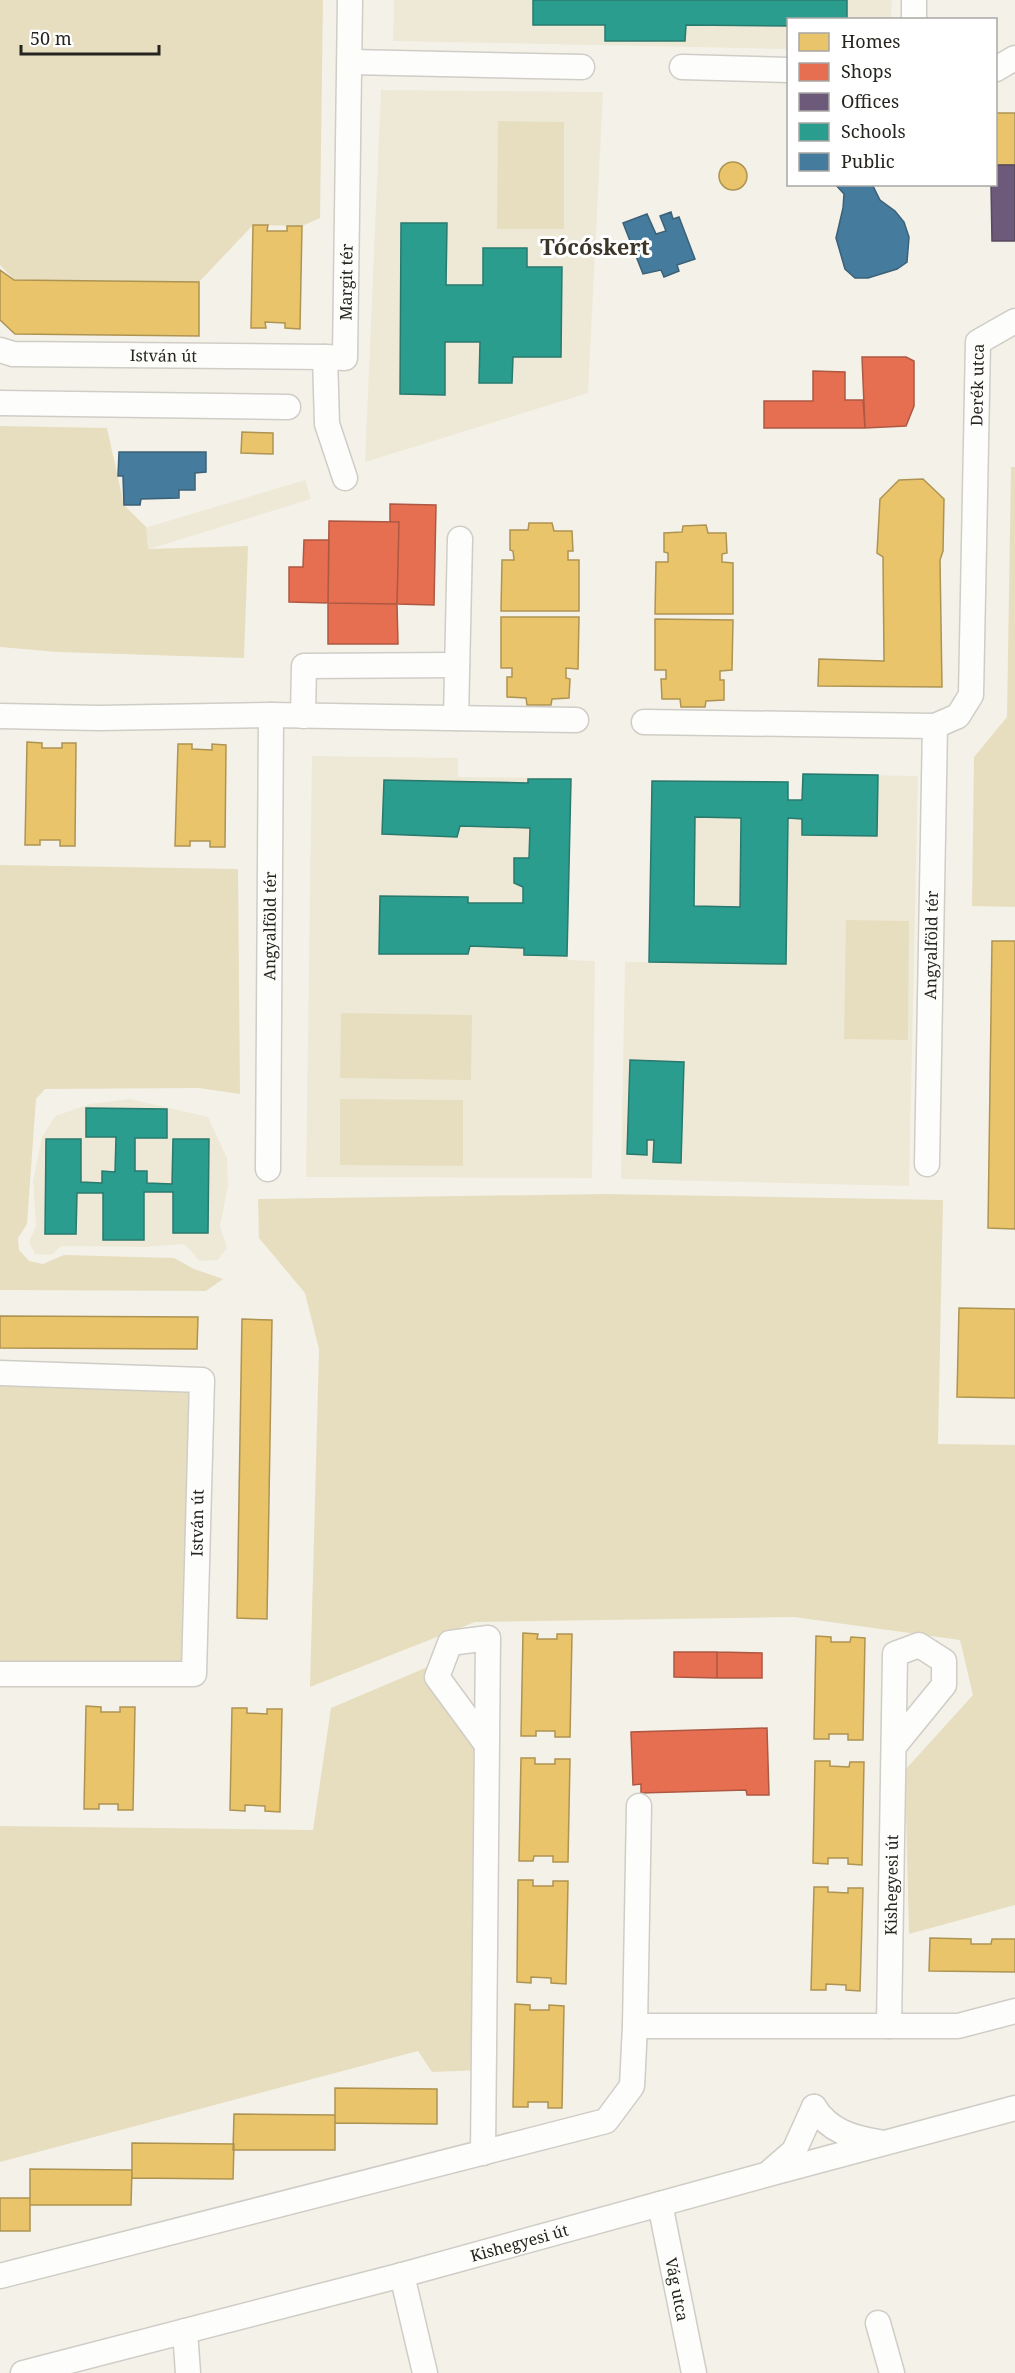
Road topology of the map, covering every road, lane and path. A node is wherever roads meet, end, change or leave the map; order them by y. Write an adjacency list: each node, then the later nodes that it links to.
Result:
1 (351, 0): 5 (street, Margit tér)
2 (914, 0): 3 (street)
3 (914, 18)
4 (1015, 58): 8 (street)
5 (351, 62): 6 (street); 12 (street, Margit tér)
6 (582, 67)
7 (682, 67): 9 (street)
8 (997, 68)
9 (787, 70)
10 (1015, 321): 24 (street, Derék utca)
11 (0, 350): 12 (street, István út)
12 (325, 357): 15 (street)
13 (0, 403): 14 (street)
14 (288, 408)
15 (345, 478)
16 (460, 539): 17 (street)
17 (457, 665): 20 (street); 21 (street)
18 (271, 715): 19 (street); 20 (street); 26 (street, Angyalföld tér)
19 (0, 716)
20 (303, 716): 21 (street)
21 (456, 718): 22 (street)
22 (576, 720)
23 (645, 722): 24 (street)
24 (935, 726): 25 (street, Angyalföld tér)
25 (927, 1164)
26 (268, 1169)
27 (0, 1373): 28 (street, István út)
28 (0, 1674)
29 (487, 1745): 37 (street)
30 (895, 1745): 34 (street, Kishegyesi út)
31 (639, 1806): 33 (street)
32 (1015, 2011): 34 (street)
33 (635, 2026): 34 (street); 37 (street)
34 (890, 2026)
35 (1015, 2108): 36 (street, Kishegyesi út)
36 (885, 2142): 38 (street, Kishegyesi út); 38 (street)
37 (483, 2153): 40 (street)
38 (765, 2175): 39 (street, Kishegyesi út)
39 (660, 2204): 41 (street, Kishegyesi út); 47 (street, Vág utca)
40 (0, 2276)
41 (402, 2276): 43 (street, Kishegyesi út); 46 (street)
42 (878, 2323): 48 (street)
43 (185, 2331): 44 (street, Kishegyesi út); 45 (street)
44 (23, 2373)
45 (188, 2373)
46 (425, 2373)
47 (694, 2373)
48 (892, 2373)

